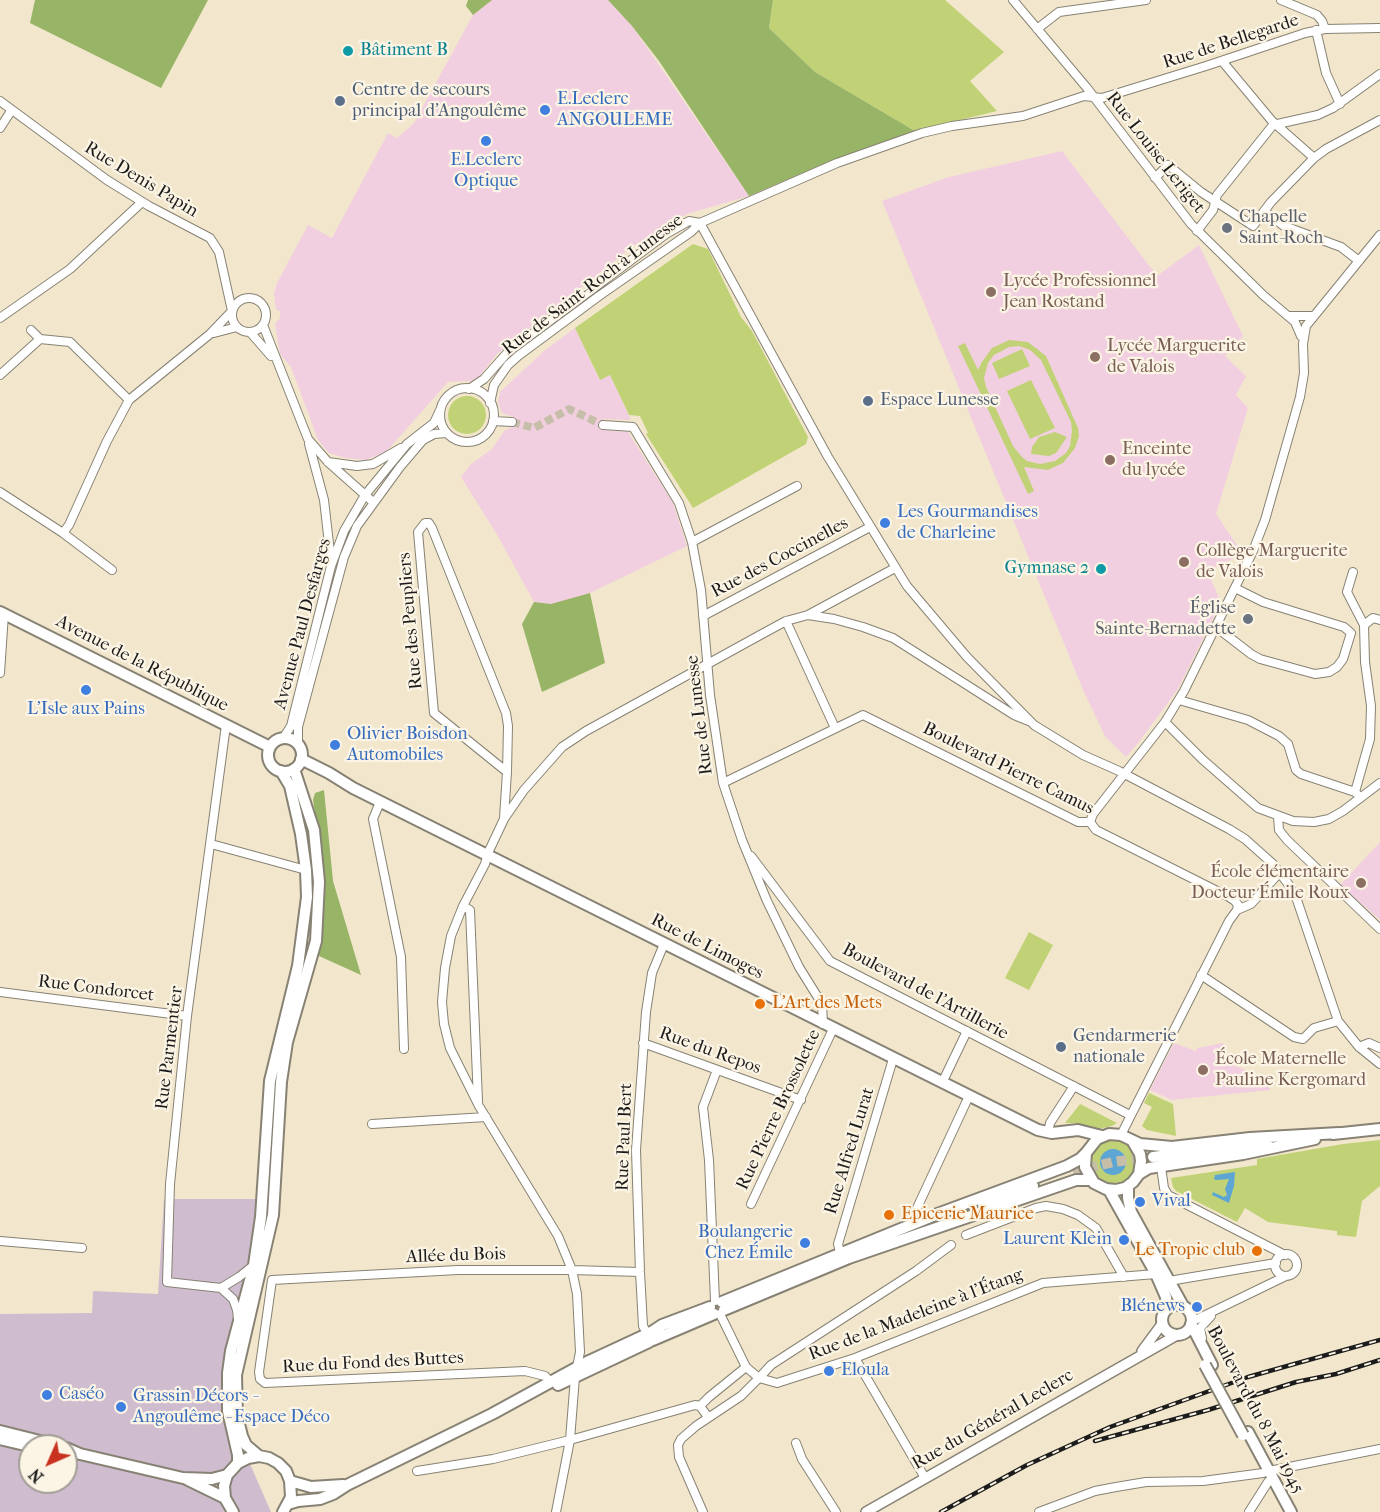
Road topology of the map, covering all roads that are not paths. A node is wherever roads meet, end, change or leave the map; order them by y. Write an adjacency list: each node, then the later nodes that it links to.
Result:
1 (1013, 0): 5 (street, Rue Louise Leriget)
2 (1146, 0): 5 (street)
3 (1281, 0): 6 (street)
4 (1380, 28): 6 (street, Rue de Bellegarde)
5 (1036, 29): 9 (street, Rue Louise Leriget)
6 (1320, 30): 7 (street, Rue de Bellegarde); 11 (street)
7 (1222, 61): 9 (street, Rue de Bellegarde); 14 (street)
8 (1380, 74): 11 (street)
9 (1093, 97): 17 (street, Rue Louise Leriget); 21 (street, Rue de Saint-Roch à Lunesse)
10 (0, 101): 12 (street, Rue Denis Papin)
11 (1340, 104): 14 (street)
12 (12, 111): 15 (street); 18 (street, Rue Denis Papin)
13 (1380, 120): 16 (street)
14 (1276, 125): 16 (street); 19 (street)
15 (0, 128)
16 (1314, 158): 20 (street)
17 (1155, 178): 19 (street); 22 (street, Rue Louise Leriget)
18 (142, 202): 25 (street, Rue Denis Papin); 30 (street)
19 (1215, 202): 20 (street); 22 (street)
20 (1264, 211): 24 (street)
21 (700, 223): 40 (street, Rue de Saint-Roch à Lunesse); 42 (street, Rue de Saint-Roch à Lunesse); 55 (street)
22 (1197, 231): 28 (street, Rue Louise Leriget)
23 (1380, 235): 24 (street)
24 (1359, 261): 29 (street)
25 (227, 290): 26 (street); 27 (street, Rue Denis Papin)
26 (242, 299): 27 (street); 31 (street)
27 (232, 310): 32 (street); 35 (street)
28 (1289, 316): 29 (street); 37 (street, Rue Louise Leriget)
29 (1313, 316): 37 (street)
30 (0, 318)
31 (263, 325): 34 (street); 38 (street)
32 (237, 327): 34 (street); 35 (street)
33 (31, 330): 36 (street)
34 (250, 332): 38 (street)
35 (210, 334): 41 (street)
36 (40, 339): 39 (street); 41 (street)
37 (1303, 344): 62 (street)
38 (276, 362): 48 (street)
39 (0, 375)
40 (469, 389): 42 (street); 43 (street)
41 (129, 400): 56 (street)
42 (490, 403): 44 (street)
43 (441, 408): 47 (street); 49 (street, Avenue Paul Desfarges)
44 (493, 422): 45 (street); 47 (street)
45 (512, 422)
46 (603, 425): 57 (street, Rue de Lunesse)
47 (446, 433): 54 (street, Avenue Paul Desfarges)
48 (308, 440): 50 (street); 58 (street)
49 (407, 444): 50 (street); 53 (street, Avenue Paul Desfarges)
50 (328, 462): 53 (street)
51 (797, 486): 57 (street)
52 (0, 492): 56 (street)
53 (365, 495): 54 (street); 58 (street, Avenue Paul Desfarges)
54 (374, 502): 78 (street, Avenue Paul Desfarges)
55 (870, 527): 59 (street); 65 (street, Rue des Coccinelles)
56 (63, 533): 60 (street)
57 (692, 542): 65 (street, Rue de Lunesse)
58 (331, 566): 77 (street, Avenue Paul Desfarges)
59 (895, 568): 64 (street); 73 (street)
60 (112, 570)
61 (1353, 572): 68 (street)
62 (1235, 588): 69 (street); 69 (street)
63 (2, 613): 71 (street); 75 (main road, Avenue de la République)
64 (808, 615): 67 (street); 73 (street)
65 (703, 616): 70 (street, Rue de Lunesse)
66 (1380, 620): 68 (street)
67 (786, 621): 70 (street); 76 (street)
68 (1364, 625): 86 (street)
69 (1215, 627): 72 (street)
70 (708, 663): 84 (street, Rue de Lunesse); 89 (street)
71 (0, 673)
72 (1179, 700): 74 (street); 86 (street)
73 (1029, 721): 83 (street)
74 (1165, 722): 83 (street); 88 (street)
75 (226, 725): 79 (main road, Avenue de la République); 91 (street, Rue Parmentier)
76 (836, 728): 84 (street, Boulevard Pierre Camus); 90 (street, Boulevard Pierre Camus)
77 (284, 738): 78 (main road); 79 (main road)
78 (298, 744): 80 (main road)
79 (270, 747): 81 (main road)
80 (298, 765): 81 (main road); 87 (main road, Rue de Limoges); 183 (main road)
81 (280, 771): 94 (main road)
82 (507, 772): 82 (street, Rue des Peupliers); 89 (street, Rue des Peupliers)
83 (1124, 775): 90 (street); 95 (street)
84 (723, 783): 92 (street, Rue de Lunesse)
85 (1380, 783): 86 (street)
86 (1358, 795): 88 (street)
87 (380, 802): 93 (main road, Rue de Limoges); 108 (street)
88 (1278, 817): 98 (street)
89 (504, 819): 93 (street)
90 (1090, 822): 97 (street, Boulevard Pierre Camus)
91 (211, 844): 94 (street); 102 (street, Rue Parmentier)
92 (745, 848): 104 (street, Rue de Lunesse); 105 (street, Boulevard de l'Artillerie)
93 (488, 856): 96 (street); 99 (main road, Rue de Limoges)
94 (306, 870): 147 (main road)
95 (1280, 872): 97 (street); 103 (street)
96 (463, 906): 117 (street); 117 (street)
97 (1237, 910): 100 (street)
98 (1380, 928)
99 (664, 944): 104 (main road, Rue de Limoges); 106 (street, Rue Paul Bert)
100 (1201, 975): 103 (street); 118 (street)
101 (0, 992): 102 (street, Rue Condorcet)
102 (187, 1016): 155 (street, Rue Parmentier)
103 (1338, 1021): 107 (street)
104 (828, 1026): 110 (main road, Rue de Limoges); 116 (street, Rue Pierre Brossolette)
105 (968, 1031): 113 (street); 114 (street, Boulevard de l'Artillerie)
106 (643, 1043): 112 (street, Rue du Repos); 149 (street, Rue Paul Bert)
107 (1359, 1047): 109 (street); 111 (street)
108 (404, 1048)
109 (1380, 1048)
110 (893, 1059): 113 (main road, Rue de Limoges); 144 (street, Rue Alfred Lurat)
111 (1380, 1065)
112 (717, 1070): 116 (street, Rue du Repos); 157 (street)
113 (942, 1083): 115 (main road, Rue de Limoges)
114 (1074, 1086): 118 (street, Boulevard de l'Artillerie); 123 (street)
115 (969, 1096): 123 (main road, Rue de Limoges); 139 (street)
116 (801, 1100): 137 (street, Rue Pierre Brossolette)
117 (478, 1106): 119 (street)
118 (1130, 1115): 125 (street)
119 (486, 1118): 120 (street); 148 (street)
120 (372, 1124)
121 (1380, 1129): 124 (main road)
122 (1063, 1132): 123 (main road, Rue de Limoges); 126 (main road, Rue de Limoges); 128 (main road)
123 (1048, 1133)
124 (1339, 1133): 127 (main road); 129 (main road); 130 (main road)
125 (1121, 1135): 126 (main road); 127 (main road)
126 (1102, 1136): 128 (main road)
127 (1133, 1142): 132 (main road)
128 (1087, 1151): 133 (main road); 139 (main road)
129 (1153, 1157)
130 (1161, 1167): 132 (main road); 145 (street)
131 (1073, 1172): 139 (main road)
132 (1139, 1174): 134 (main road)
133 (1091, 1180): 135 (main road); 136 (main road)
134 (1128, 1186): 135 (main road); 154 (main road)
135 (1109, 1190): 150 (main road)
136 (1033, 1195): 138 (street); 139 (main road)
137 (751, 1204)
138 (1036, 1208): 140 (street); 152 (street)
139 (916, 1229): 144 (main road); 157 (main road)
140 (966, 1235)
141 (0, 1241): 143 (street)
142 (951, 1245): 170 (street)
143 (82, 1248)
144 (840, 1253): 157 (main road)
145 (1284, 1254): 146 (street); 151 (street)
146 (1276, 1263): 151 (street); 154 (street)
147 (254, 1265): 155 (street); 162 (main road)
148 (572, 1270): 149 (street, Allée du Bois); 153 (street, Allée du Bois); 169 (street)
149 (640, 1272): 164 (street, Rue Paul Bert)
150 (1156, 1274): 152 (street, Rue de la Madeleine à l'Étang); 158 (main road)
151 (1286, 1276): 159 (street)
152 (1124, 1277): 166 (street, Rue de la Madeleine à l'Étang)
153 (272, 1280): 171 (street, Rue du Fond des Buttes)
154 (1169, 1281): 156 (main road)
155 (221, 1288): 162 (street)
156 (1183, 1306): 158 (main road); 160 (main road)
157 (718, 1308): 164 (main road); 168 (street)
158 (1167, 1308): 161 (main road)
159 (1218, 1310): 160 (street); 167 (street)
160 (1191, 1323): 163 (main road); 167 (main road, Boulevard du 8 Mai 1945)
161 (1162, 1324): 163 (main road); 165 (street)
162 (238, 1329): 184 (main road)
163 (1179, 1334): 165 (street, Rue du Général Leclerc); 167 (main road, Boulevard du 8 Mai 1945)
164 (649, 1336): 169 (main road)
165 (1136, 1357): 188 (street, Rue du Général Leclerc)
166 (855, 1358): 170 (street, Rue de la Madeleine à l'Étang); 188 (street)
167 (1208, 1365): 189 (main road, Boulevard du 8 Mai 1945)
168 (746, 1367): 170 (street); 172 (street)
169 (577, 1372): 171 (main road); 173 (main road); 178 (street)
170 (759, 1378): 174 (street)
171 (550, 1381): 173 (main road)
172 (700, 1406): 174 (street); 178 (street)
173 (492, 1413): 191 (main road)
174 (708, 1417): 196 (street)
175 (0, 1431): 176 (main road)
176 (18, 1436)
177 (0, 1439): 179 (main road)
178 (570, 1440): 185 (street); 195 (street)
179 (18, 1443)
180 (796, 1443): 197 (street)
181 (1380, 1449): 189 (street)
182 (80, 1454): 187 (main road)
183 (259, 1456): 184 (main road); 190 (main road)
184 (238, 1463): 186 (main road)
185 (417, 1470)
186 (227, 1475): 187 (main road); 192 (main road)
187 (183, 1478): 192 (main road)
188 (925, 1478): 198 (street, Rue du Général Leclerc)
189 (1270, 1480): 199 (street); 200 (street); 201 (main road, Boulevard du 8 Mai 1945); 202 (main road, Boulevard du 8 Mai 1945)
190 (290, 1481): 191 (main road); 193 (main road)
191 (346, 1485): 193 (main road)
192 (225, 1498): 194 (main road)
193 (286, 1508)
194 (233, 1512)
195 (556, 1512)
196 (704, 1512)
197 (836, 1512)
198 (866, 1512)
199 (1039, 1512)
200 (1249, 1512)
201 (1285, 1512)
202 (1291, 1512)

